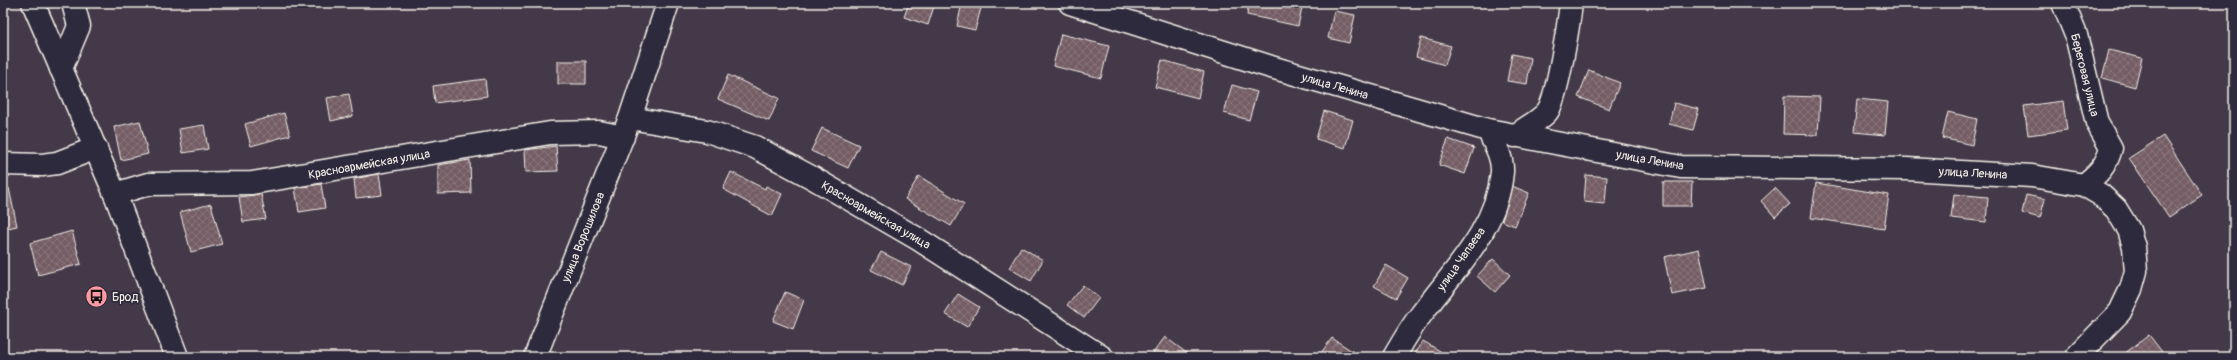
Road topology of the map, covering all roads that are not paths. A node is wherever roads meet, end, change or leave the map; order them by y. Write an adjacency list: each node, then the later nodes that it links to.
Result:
1 (33, 3): 7 (street)
2 (73, 3): 7 (street)
3 (668, 3): 8 (street, улица Ворошилова)
4 (1070, 3): 9 (street, улица Ленина)
5 (1572, 3): 10 (street)
6 (2063, 3): 13 (street, Береговая улица)
7 (61, 69): 11 (street)
8 (627, 127): 14 (street, Красноармейская улица); 16 (street, улица Ворошилова); 17 (street, Красноармейская улица)
9 (1488, 130): 10 (street, улица Ленина); 18 (street, улица Чапаева)
10 (1515, 136): 13 (street, улица Ленина)
11 (96, 148): 12 (street); 14 (street)
12 (3, 164)
13 (2084, 185): 19 (street, улица Ленина)
14 (115, 194): 15 (street)
15 (177, 357)
16 (535, 357)
17 (1102, 357)
18 (1394, 357)
19 (2076, 357)

